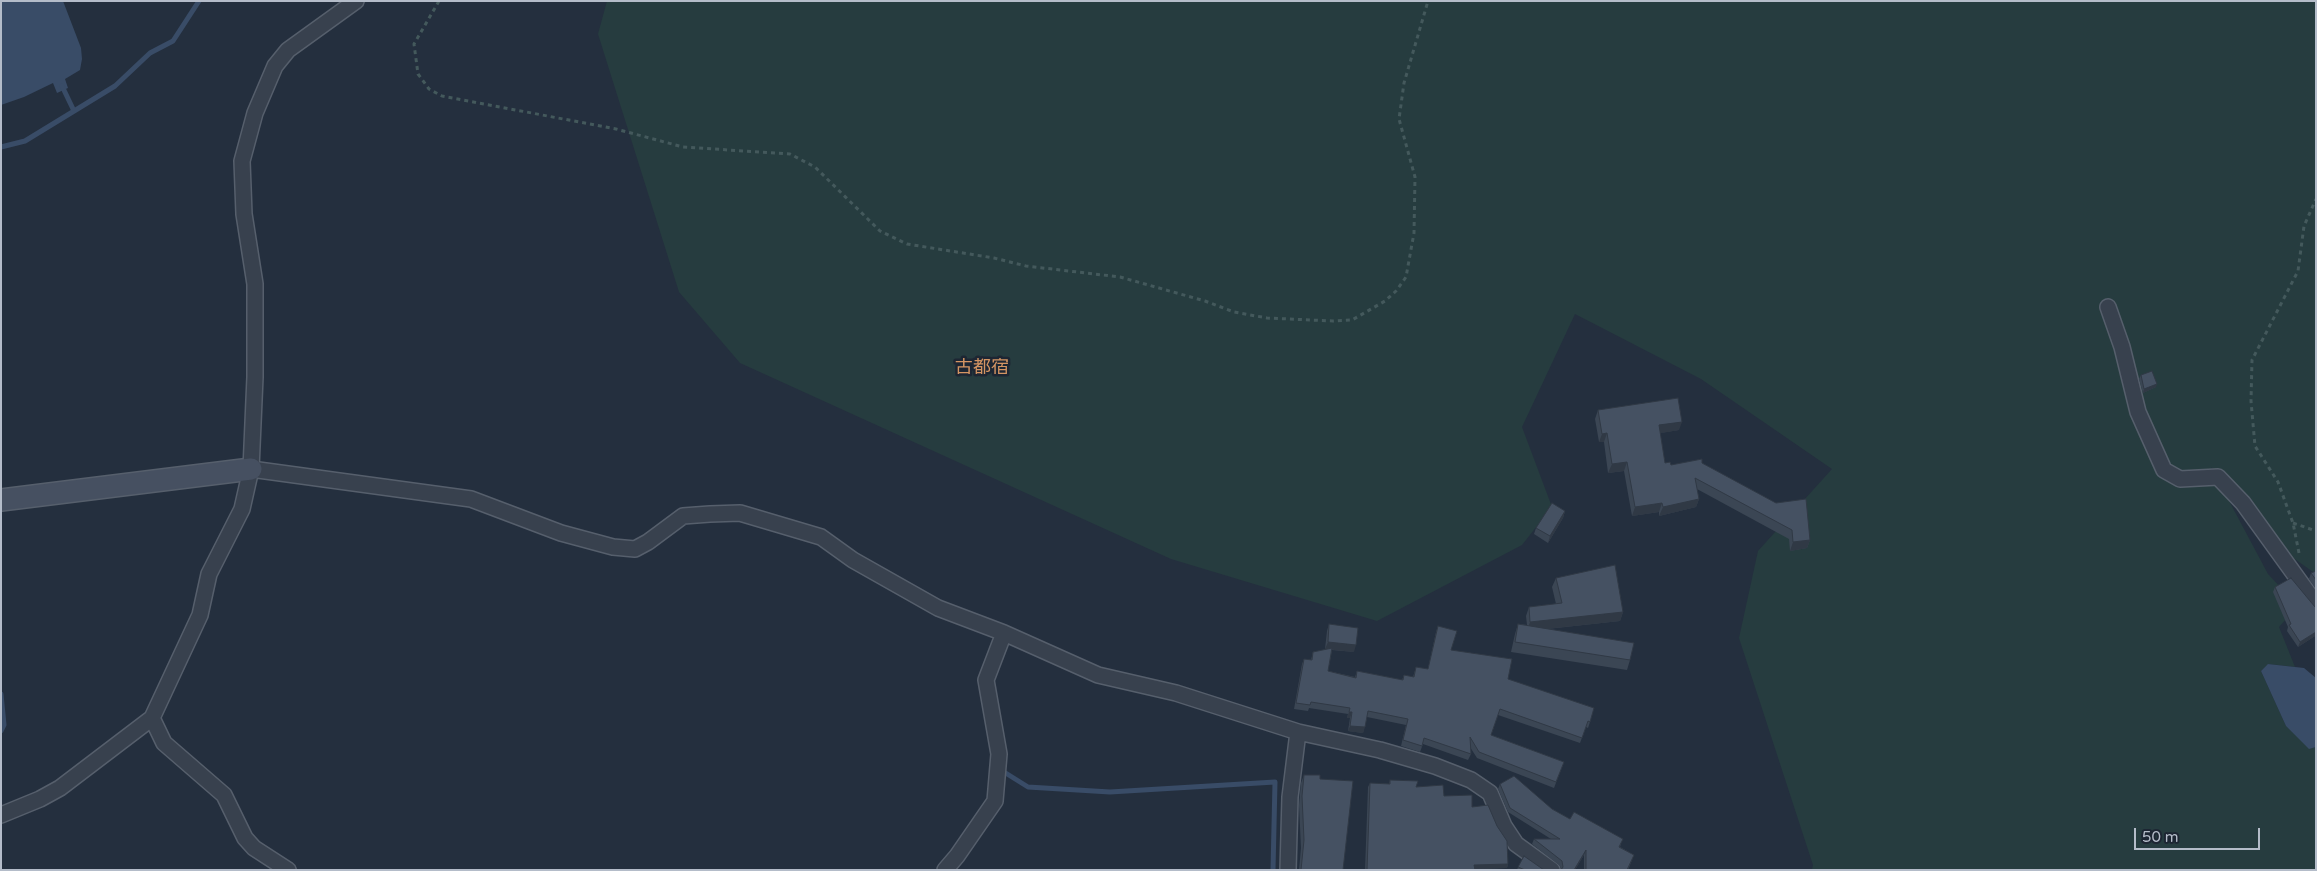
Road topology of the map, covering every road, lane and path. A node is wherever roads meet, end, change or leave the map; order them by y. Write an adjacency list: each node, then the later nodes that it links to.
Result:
1 (356, 1): 6 (street)
2 (440, 1): 3 (path)
3 (1428, 1)
4 (2316, 199): 8 (path)
5 (2108, 307): 11 (street)
6 (251, 470): 7 (street); 12 (street); 13 (street)
7 (1, 500)
8 (2293, 523): 9 (path); 10 (path)
9 (2316, 531)
10 (2300, 557)
11 (2316, 604)
12 (1004, 633): 14 (street); 17 (street)
13 (152, 718): 15 (street); 16 (street)
14 (1298, 732): 18 (street); 19 (street)
15 (1, 815)
16 (288, 870)
17 (945, 870)
18 (1288, 870)
19 (1552, 870)

